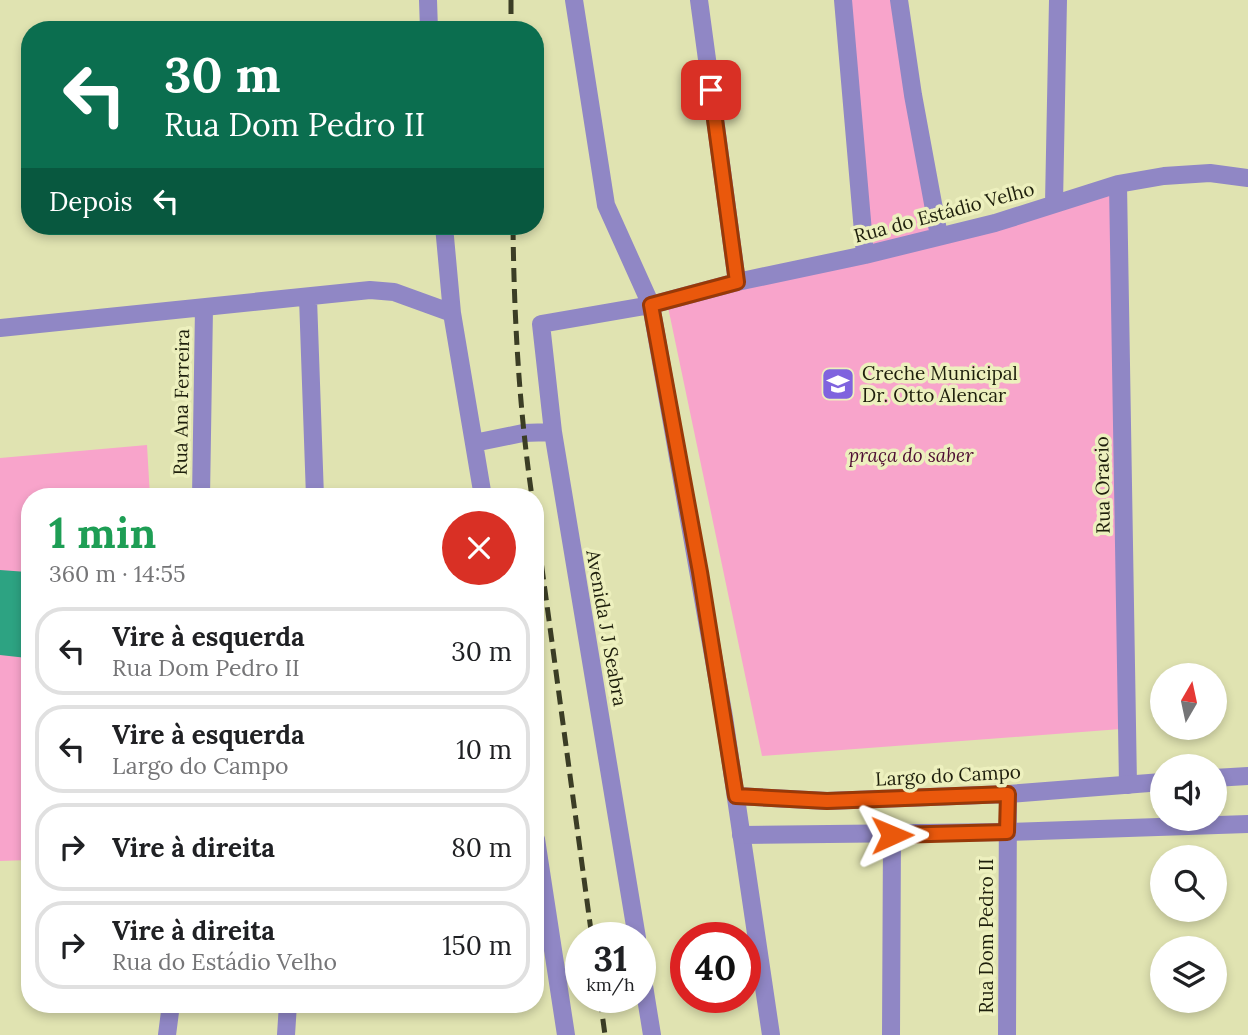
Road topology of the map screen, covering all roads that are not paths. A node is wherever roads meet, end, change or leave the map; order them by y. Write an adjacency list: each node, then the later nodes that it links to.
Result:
1 (428, 0): 7 (street)
2 (574, 0): 16 (street)
3 (699, 0): 14 (street)
4 (843, 0): 13 (street)
5 (900, 0): 12 (street)
6 (1058, 0): 10 (street)
7 (429, 21)
8 (1248, 178): 9 (street, Rua do Estádio Velho)
9 (1118, 184): 10 (street, Rua do Estádio Velho); 29 (street, Rua Oracio)
10 (1054, 203): 12 (street, Rua do Estádio Velho)
11 (445, 235): 18 (street)
12 (939, 236): 13 (street, Rua do Estádio Velho)
13 (865, 256): 14 (street, Rua do Estádio Velho)
14 (737, 282): 16 (street, Rua do Estádio Velho)
15 (307, 298): 17 (street); 18 (street); 24 (street)
16 (651, 305): 19 (street, Rua do Estádio Velho); 31 (street)
17 (204, 307): 20 (street); 23 (street, Rua Ana Ferreira)
18 (452, 313): 22 (street)
19 (541, 324): 21 (street, Avenida J J Seabra)
20 (0, 328)
21 (553, 432): 22 (street); 37 (street, Avenida J J Seabra)
22 (474, 443): 25 (street)
23 (201, 488)
24 (315, 488)
25 (482, 488)
26 (1248, 776): 27 (street)
27 (1227, 777)
28 (1150, 783): 29 (street, Largo do Campo)
29 (1128, 785): 30 (street, Largo do Campo)
30 (1008, 794): 31 (street, Largo do Campo); 33 (street, Rua Dom Pedro II)
31 (736, 796): 34 (street)
32 (1248, 824): 33 (street)
33 (1007, 832): 35 (street); 47 (street, Rua Dom Pedro II)
34 (741, 835): 35 (street); 45 (street)
35 (892, 835): 46 (street)
36 (544, 891): 43 (street)
37 (634, 922)
38 (171, 1013): 41 (street)
39 (287, 1013): 42 (street)
40 (648, 1013): 44 (street)
41 (167, 1035)
42 (286, 1035)
43 (566, 1035)
44 (652, 1035)
45 (771, 1035)
46 (891, 1035)
47 (1007, 1035)

